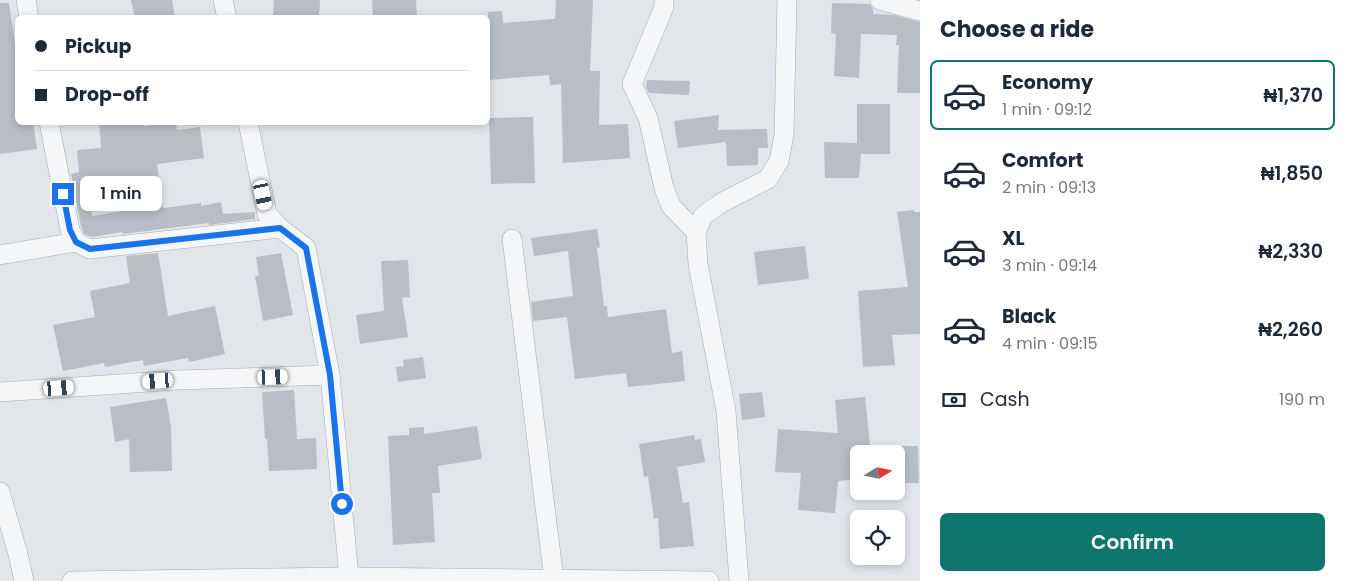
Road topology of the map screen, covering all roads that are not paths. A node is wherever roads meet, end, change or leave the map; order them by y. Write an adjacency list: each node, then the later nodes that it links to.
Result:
1 (26, 0): 7 (street)
2 (223, 0): 8 (street)
3 (664, 0): 12 (street)
4 (787, 0): 12 (street)
5 (880, 0): 6 (street)
6 (920, 11)
7 (28, 15)
8 (226, 15)
9 (50, 125): 14 (street)
10 (249, 125): 11 (street)
11 (280, 228): 14 (street); 16 (street)
12 (696, 232): 27 (street)
13 (512, 239): 22 (street)
14 (76, 242): 15 (street)
15 (0, 255)
16 (330, 375): 17 (street); 19 (street)
17 (0, 392)
18 (0, 492): 23 (street)
19 (350, 577): 20 (street); 21 (street)
20 (326, 579): 25 (street)
21 (534, 580): 22 (street)
22 (554, 580): 26 (street)
23 (24, 581)
24 (72, 581): 25 (street)
25 (104, 581)
26 (709, 581)
27 (739, 581)

